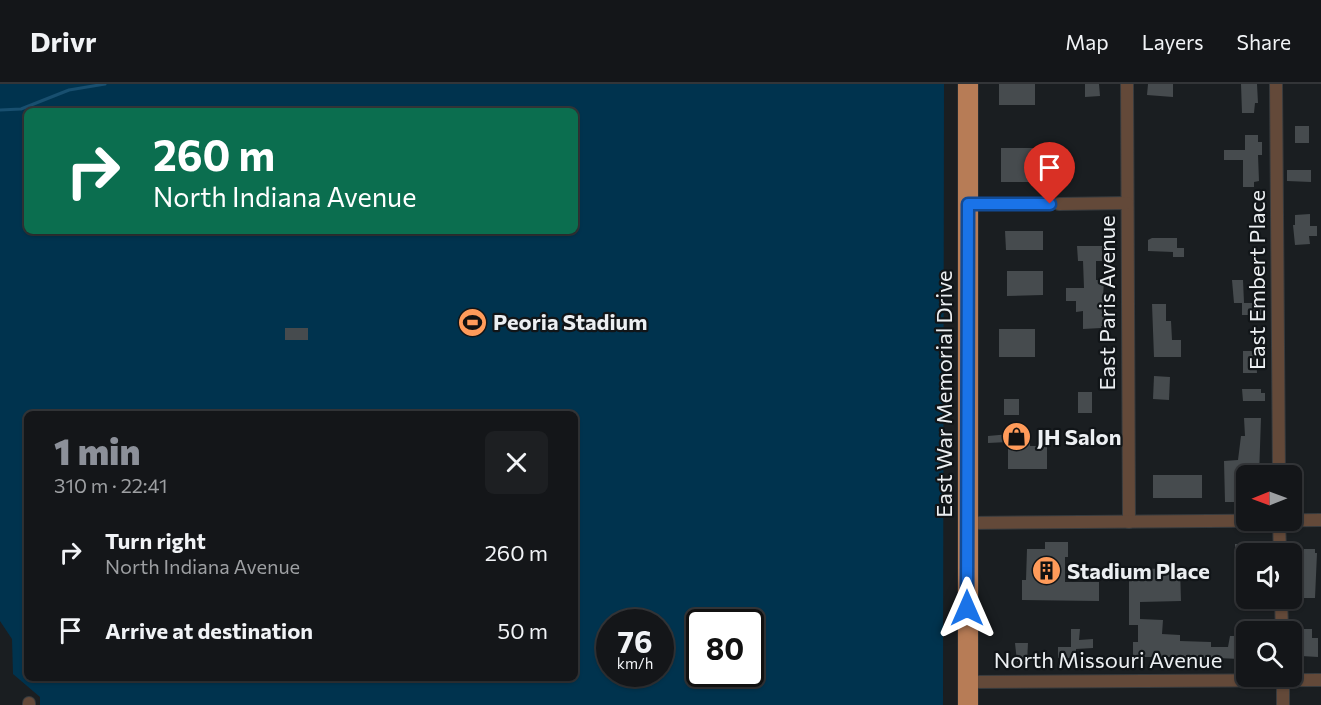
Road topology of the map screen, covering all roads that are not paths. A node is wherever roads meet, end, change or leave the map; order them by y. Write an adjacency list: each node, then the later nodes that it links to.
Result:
1 (968, 84): 5 (highway, East War Memorial Drive)
2 (1127, 84): 4 (street, East Paris Avenue)
3 (1276, 84): 6 (street, East Embert Place)
4 (1127, 203): 5 (street); 10 (street, East Paris Avenue)
5 (968, 204): 11 (highway, East War Memorial Drive)
6 (1279, 465)
7 (1302, 520): 8 (street)
8 (1321, 520)
9 (1236, 521): 10 (street)
10 (1129, 522): 11 (street)
11 (968, 523): 15 (highway, East War Memorial Drive)
12 (1236, 679): 15 (street, North Missouri Avenue)
13 (1302, 679): 14 (street, North Missouri Avenue)
14 (1321, 680)
15 (967, 682): 17 (highway, East War Memorial Drive)
16 (1283, 687): 18 (street)
17 (968, 705)
18 (1283, 705)

